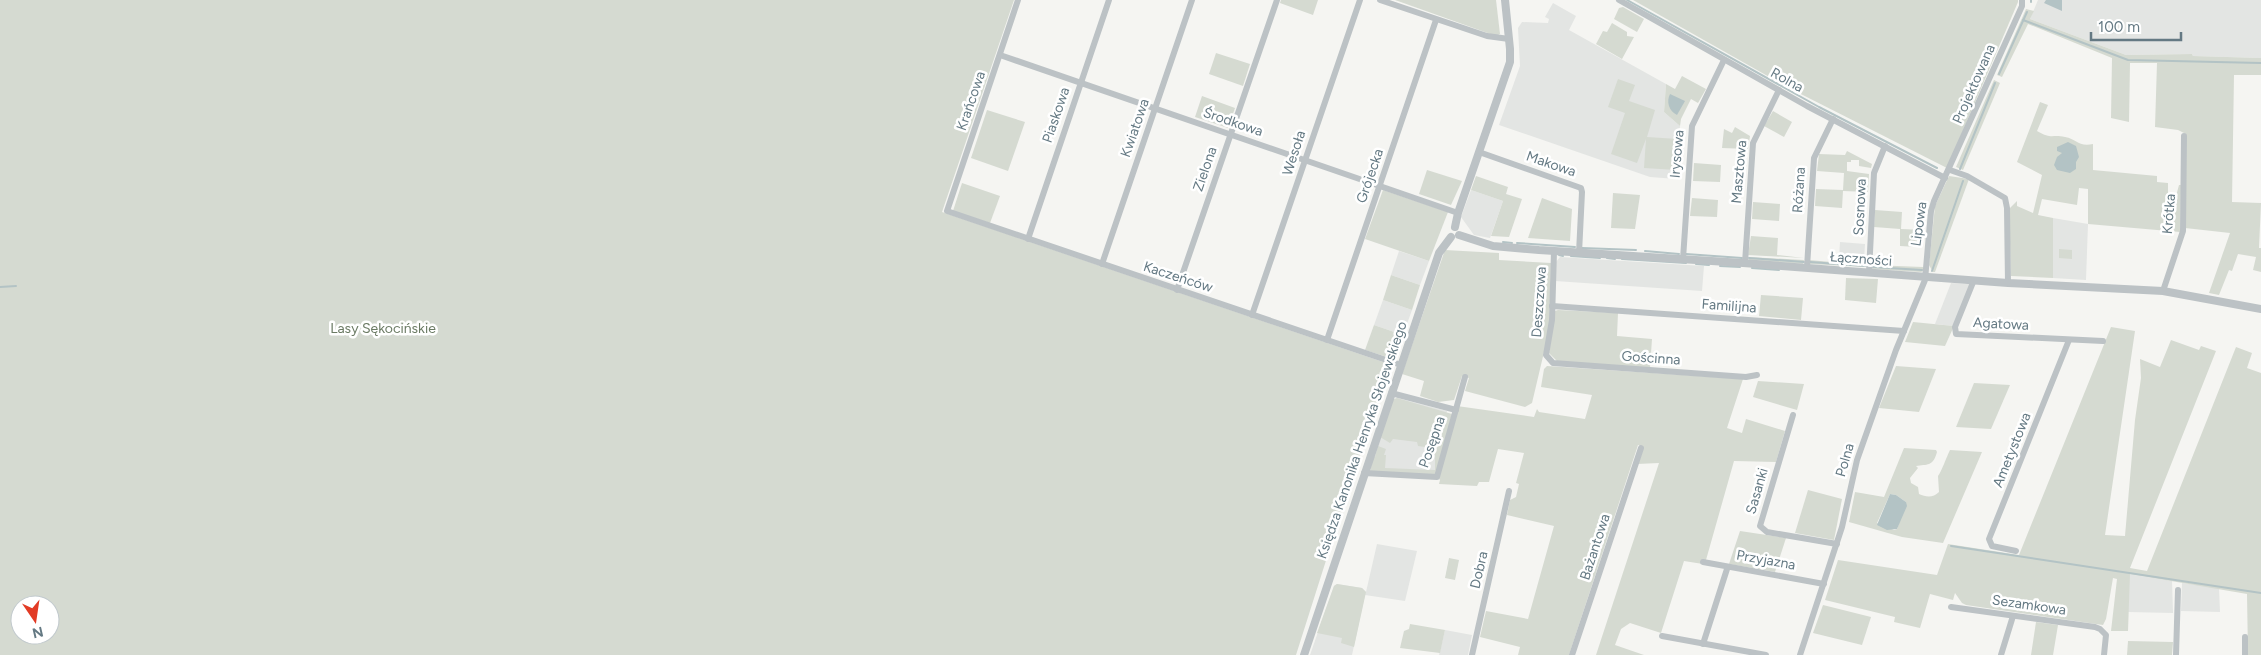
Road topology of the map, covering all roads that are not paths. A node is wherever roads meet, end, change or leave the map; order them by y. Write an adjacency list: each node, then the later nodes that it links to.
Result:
1 (1018, 0): 12 (street, Krańcowa)
2 (1109, 0): 14 (street, Piaskowa)
3 (1192, 0): 16 (street, Kwiatowa)
4 (1277, 0): 18 (street, Zielona)
5 (1360, 0): 22 (street, Wesoła)
6 (1380, 0): 10 (street)
7 (1505, 0): 11 (street)
8 (1619, 0): 13 (street, Rolna)
9 (2022, 0): 23 (street, Projektowana)
10 (1436, 20): 11 (street); 25 (street, Grójecka)
11 (1509, 39): 21 (street)
12 (1000, 55): 14 (street, Środkowa); 26 (street, Krańcowa)
13 (1724, 60): 15 (street, Rolna); 32 (street, Irysowa)
14 (1080, 82): 16 (street, Środkowa); 29 (street, Piaskowa)
15 (1779, 90): 17 (street, Rolna); 33 (street, Masztowa)
16 (1155, 108): 18 (street, Środkowa); 34 (street, Kwiatowa)
17 (1833, 119): 20 (street, Rolna); 35 (street, Różana)
18 (1230, 134): 22 (street, Środkowa); 40 (street, Zielona)
19 (2184, 136): 41 (street, Krótka)
20 (1885, 146): 24 (street, Rolna); 36 (street, Sosnowa)
21 (1479, 152): 27 (street); 31 (street, Makowa)
22 (1305, 160): 25 (street, Środkowa); 44 (street, Wesoła)
23 (1950, 170): 24 (street, Projektowana); 39 (street)
24 (1946, 178): 37 (street, Lipowa)
25 (1381, 186): 27 (street, Środkowa); 46 (street, Grójecka)
26 (947, 210): 29 (street, Kaczeńców)
27 (1458, 213): 28 (street, Księdza Kanonika Henryka Słojewskiego)
28 (1455, 236): 30 (street, Łączności); 50 (street, Księdza Kanonika Henryka Słojewskiego)
29 (1028, 239): 34 (street, Kaczeńców)
30 (1554, 252): 31 (street, Łączności); 42 (street, Deszczowa)
31 (1579, 253): 32 (street, Łączności)
32 (1683, 259): 33 (street, Łączności)
33 (1745, 263): 35 (street, Łączności)
34 (1102, 264): 40 (street, Kaczeńców)
35 (1807, 267): 36 (street, Łączności)
36 (1869, 272): 37 (street, Łączności)
37 (1926, 276): 38 (street, Łączności); 45 (street, Polna)
38 (1974, 280): 39 (street, Łączności); 47 (street, Agatowa)
39 (2008, 282): 41 (street, Łączności)
40 (1177, 290): 44 (street, Kaczeńców)
41 (2163, 290): 43 (street, Łączności)
42 (1552, 306): 45 (street, Familijna); 49 (street, Deszczowa)
43 (2261, 309)
44 (1252, 315): 46 (street, Kaczeńców)
45 (1904, 331): 59 (street, Polna)
46 (1327, 340): 50 (street, Kaczeńców)
47 (2069, 340): 48 (street, Agatowa); 60 (street, Ametystowa)
48 (2103, 341)
49 (1546, 355): 51 (street, Gościnna)
50 (1401, 365): 53 (street, Księdza Kanonika Henryka Słojewskiego)
51 (1757, 375)
52 (1465, 377): 54 (street, Posępna)
53 (1392, 393): 54 (street); 57 (street, Księdza Kanonika Henryka Słojewskiego)
54 (1456, 410): 57 (street, Posępna)
55 (1793, 415): 59 (street, Sasanki)
56 (1641, 448): 72 (street, Bażantowa)
57 (1364, 473): 70 (street, Księdza Kanonika Henryka Słojewskiego)
58 (1510, 491): 71 (street, Dobra)
59 (1837, 544): 63 (street, Polna)
60 (2016, 551)
61 (1703, 562): 63 (street, Przyjazna)
62 (1727, 569): 69 (street, Przyjazna)
63 (1824, 584): 74 (street, Polna)
64 (2178, 590): 77 (street)
65 (1951, 606): 66 (street, Sezamkowa)
66 (2013, 616): 75 (street); 76 (street, Sezamkowa)
67 (1662, 636): 69 (street)
68 (2245, 637): 78 (street)
69 (1703, 644): 73 (street)
70 (1304, 655)
71 (1472, 655)
72 (1572, 655)
73 (1766, 655)
74 (1800, 655)
75 (2001, 655)
76 (2104, 655)
77 (2176, 655)
78 (2245, 655)

